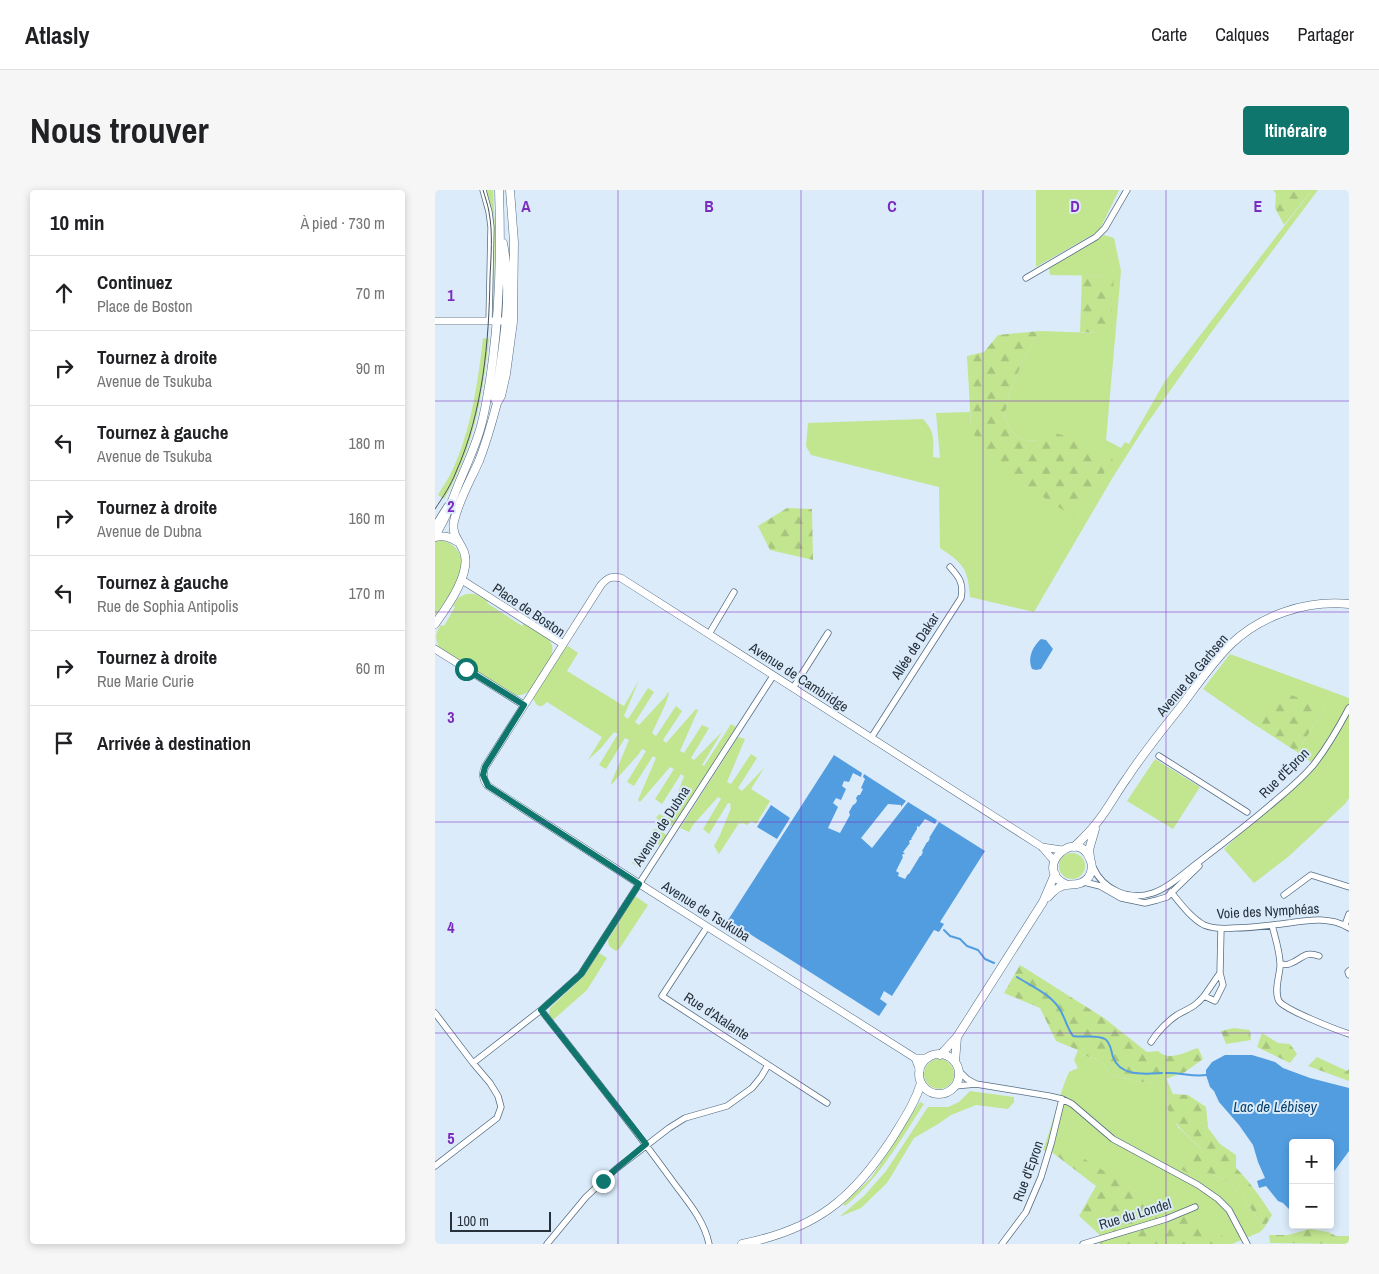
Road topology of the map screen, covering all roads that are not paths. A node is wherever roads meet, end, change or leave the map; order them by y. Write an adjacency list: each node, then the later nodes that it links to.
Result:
1 (483, 190): 8 (street)
2 (499, 190): 5 (main road)
3 (510, 190): 9 (main road)
4 (1127, 190): 6 (street)
5 (500, 227): 8 (main road); 9 (main road)
6 (1026, 278)
7 (435, 321): 8 (street)
8 (493, 321): 9 (street); 10 (main road)
9 (509, 321): 13 (main road)
10 (453, 498): 11 (street); 12 (main road)
11 (435, 525)
12 (435, 536): 13 (main road)
13 (458, 542): 15 (main road)
14 (950, 566): 27 (street, Allée de Dakar)
15 (461, 580): 18 (main road); 21 (street, Place de Boston)
16 (734, 592): 20 (street)
17 (1349, 604): 30 (main road, Avenue de Garbsen)
18 (435, 624)
19 (828, 633): 24 (street)
20 (709, 634): 21 (street, Avenue de Cambridge); 23 (street, Avenue de Cambridge)
21 (563, 644): 25 (street, Place de Boston)
22 (435, 649): 25 (street)
23 (773, 676): 24 (street, Avenue de Cambridge); 40 (street, Avenue de Dubna)
24 (793, 688): 27 (street, Avenue de Cambridge)
25 (524, 705): 40 (street, Avenue de Tsukuba)
26 (1349, 708): 31 (street, Rue d'Épron)
27 (871, 738): 32 (street, Avenue de Cambridge)
28 (1159, 756): 29 (street)
29 (1247, 812)
30 (1096, 825): 33 (main road, Avenue de Garbsen); 36 (main road, Avenue de Garbsen)
31 (1223, 844): 37 (street); 44 (street)
32 (1043, 846): 34 (street, Avenue de Cambridge); 35 (street, Avenue de Cambridge)
33 (1074, 847): 34 (main road); 36 (main road)
34 (1062, 850): 35 (main road)
35 (1054, 861): 38 (main road)
36 (1091, 862): 39 (main road, Avenue de Garbsen); 41 (street)
37 (1193, 866): 41 (street); 44 (street)
38 (1055, 874): 42 (main road); 46 (main road)
39 (1084, 882): 42 (main road); 47 (street)
40 (639, 884): 50 (street, Avenue de Tsukuba); 59 (street, Avenue de Dubna)
41 (1171, 884): 47 (street)
42 (1067, 885): 46 (main road)
43 (1349, 887): 45 (street)
44 (1171, 892): 47 (street); 52 (street, Voie des Nymphéas)
45 (1284, 894)
46 (1043, 902): 62 (main road)
47 (1138, 902)
48 (1349, 914): 51 (street)
49 (1273, 925): 51 (street, Voie des Nymphéas); 52 (street, Voie des Nymphéas); 54 (street)
50 (707, 926): 65 (street, Avenue de Tsukuba); 69 (street, Rue d'Atalante)
51 (1347, 927)
52 (1221, 929): 56 (street)
53 (1319, 956): 54 (street)
54 (1280, 964): 61 (street)
55 (1349, 971): 57 (street)
56 (1220, 973): 58 (street); 58 (street)
57 (1349, 975)
58 (1204, 996): 63 (street)
59 (541, 1010): 68 (street, Avenue de Dubna); 79 (street)
60 (435, 1013): 68 (street)
61 (1349, 1034)
62 (957, 1037): 64 (main road); 67 (main road)
63 (1151, 1042)
64 (939, 1054): 66 (main road); 67 (main road)
65 (915, 1058): 66 (street); 70 (street)
66 (928, 1058): 70 (main road)
67 (955, 1062): 71 (main road)
68 (473, 1063): 80 (street)
69 (768, 1064): 77 (street, Rue d'Atalante); 79 (street)
70 (920, 1071): 72 (main road)
71 (959, 1071): 73 (street); 74 (main road)
72 (921, 1083): 75 (main road); 78 (main road)
73 (976, 1084): 74 (street); 76 (street)
74 (955, 1086): 75 (main road)
75 (932, 1093): 78 (main road)
76 (1062, 1099): 85 (street, Rue d'Epron); 87 (street)
77 (827, 1103)
78 (911, 1109): 84 (main road)
79 (646, 1144): 82 (street); 83 (street)
80 (435, 1166)
81 (1195, 1207): 86 (street, Rue du Londel)
82 (547, 1244)
83 (709, 1244)
84 (742, 1244)
85 (1002, 1244)
86 (1083, 1244)
87 (1247, 1244)

